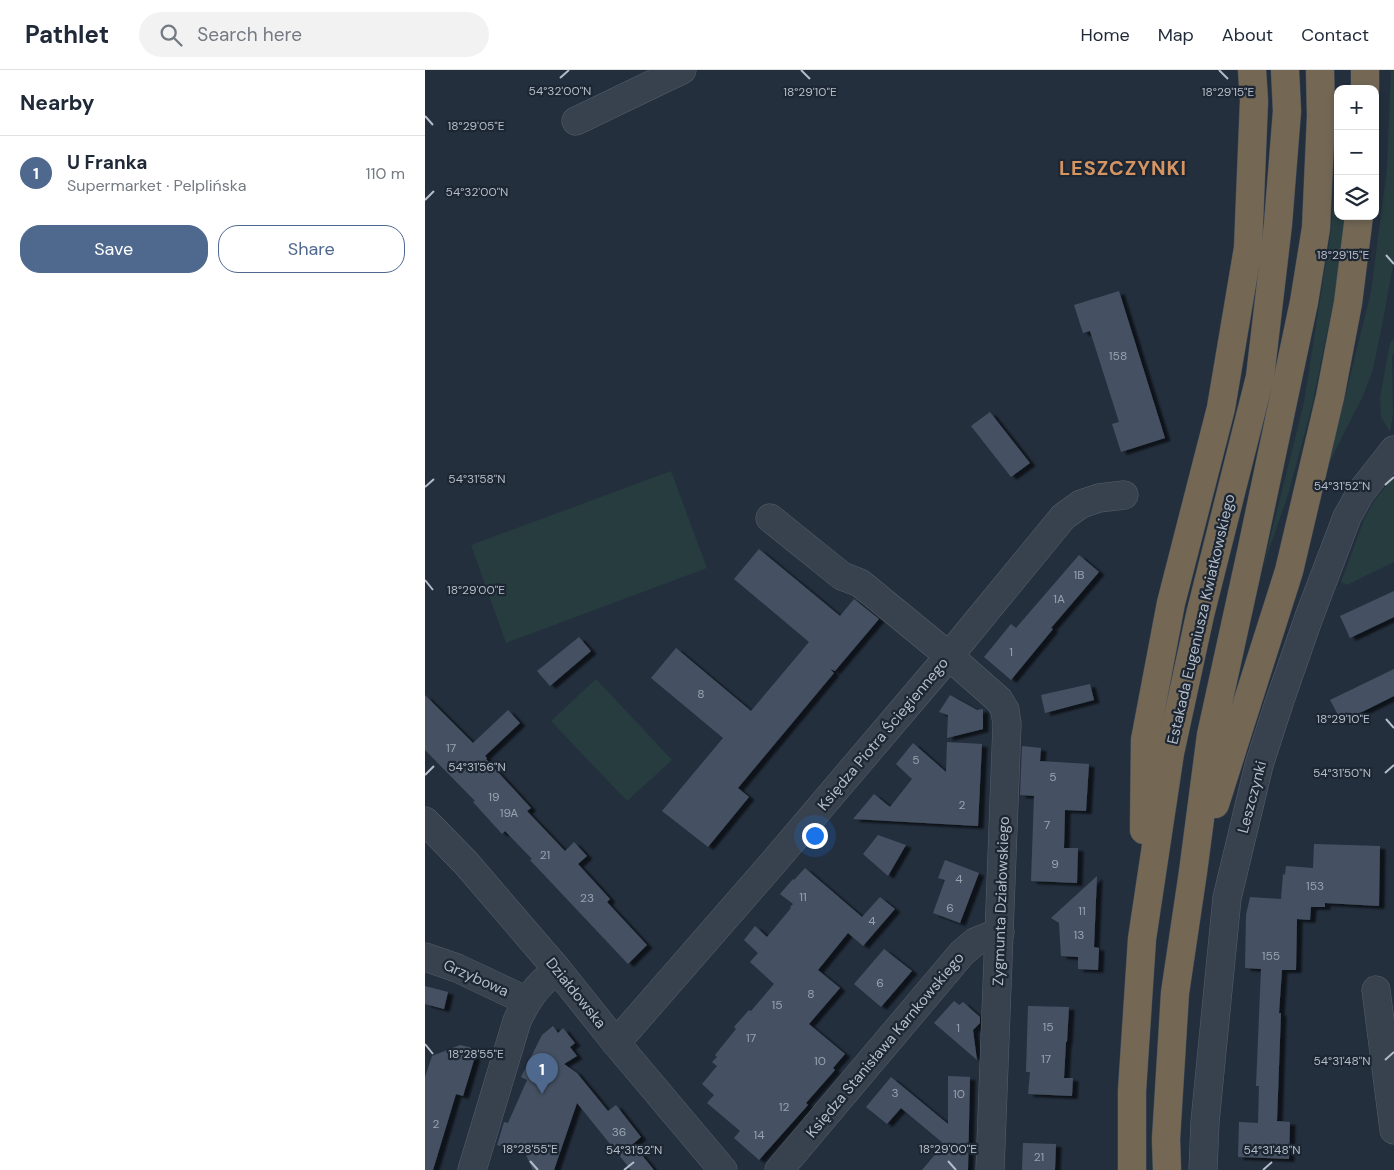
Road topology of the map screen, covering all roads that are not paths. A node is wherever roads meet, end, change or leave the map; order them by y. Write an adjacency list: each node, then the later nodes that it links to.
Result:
1 (682, 70): 7 (street)
2 (1252, 70): 16 (highway)
3 (1285, 70): 16 (highway, Estakada Eugeniusza Kwiatkowskiego)
4 (1320, 70): 14 (highway)
5 (1365, 70): 6 (highway)
6 (1365, 85)
7 (576, 121)
8 (1358, 220): 14 (highway)
9 (1394, 450): 29 (street, Leszczynki)
10 (1124, 495): 12 (street, Księdza Piotra Ściegiennego)
11 (770, 518): 12 (street, Zygmunta Działowskiego)
12 (949, 656): 15 (street, Zygmunta Działowskiego); 21 (street, Księdza Piotra Ściegiennego)
13 (425, 821): 18 (street, Działdowska)
14 (1193, 872): 28 (highway)
15 (1000, 932): 25 (street, Księdza Stanisława Karnkowskiego); 26 (street, Zygmunta Działowskiego)
16 (1142, 939): 27 (highway, Estakada Eugeniusza Kwiatkowskiego)
17 (425, 956): 20 (street, Grzybowa)
18 (557, 969): 20 (street); 21 (street, Działdowska)
19 (1376, 990): 22 (street)
20 (527, 1002): 23 (street)
21 (616, 1043): 24 (street, Działdowska)
22 (1394, 1130)
23 (472, 1170)
24 (723, 1170)
25 (779, 1170)
26 (990, 1170)
27 (1132, 1170)
28 (1167, 1170)
29 (1203, 1170)

